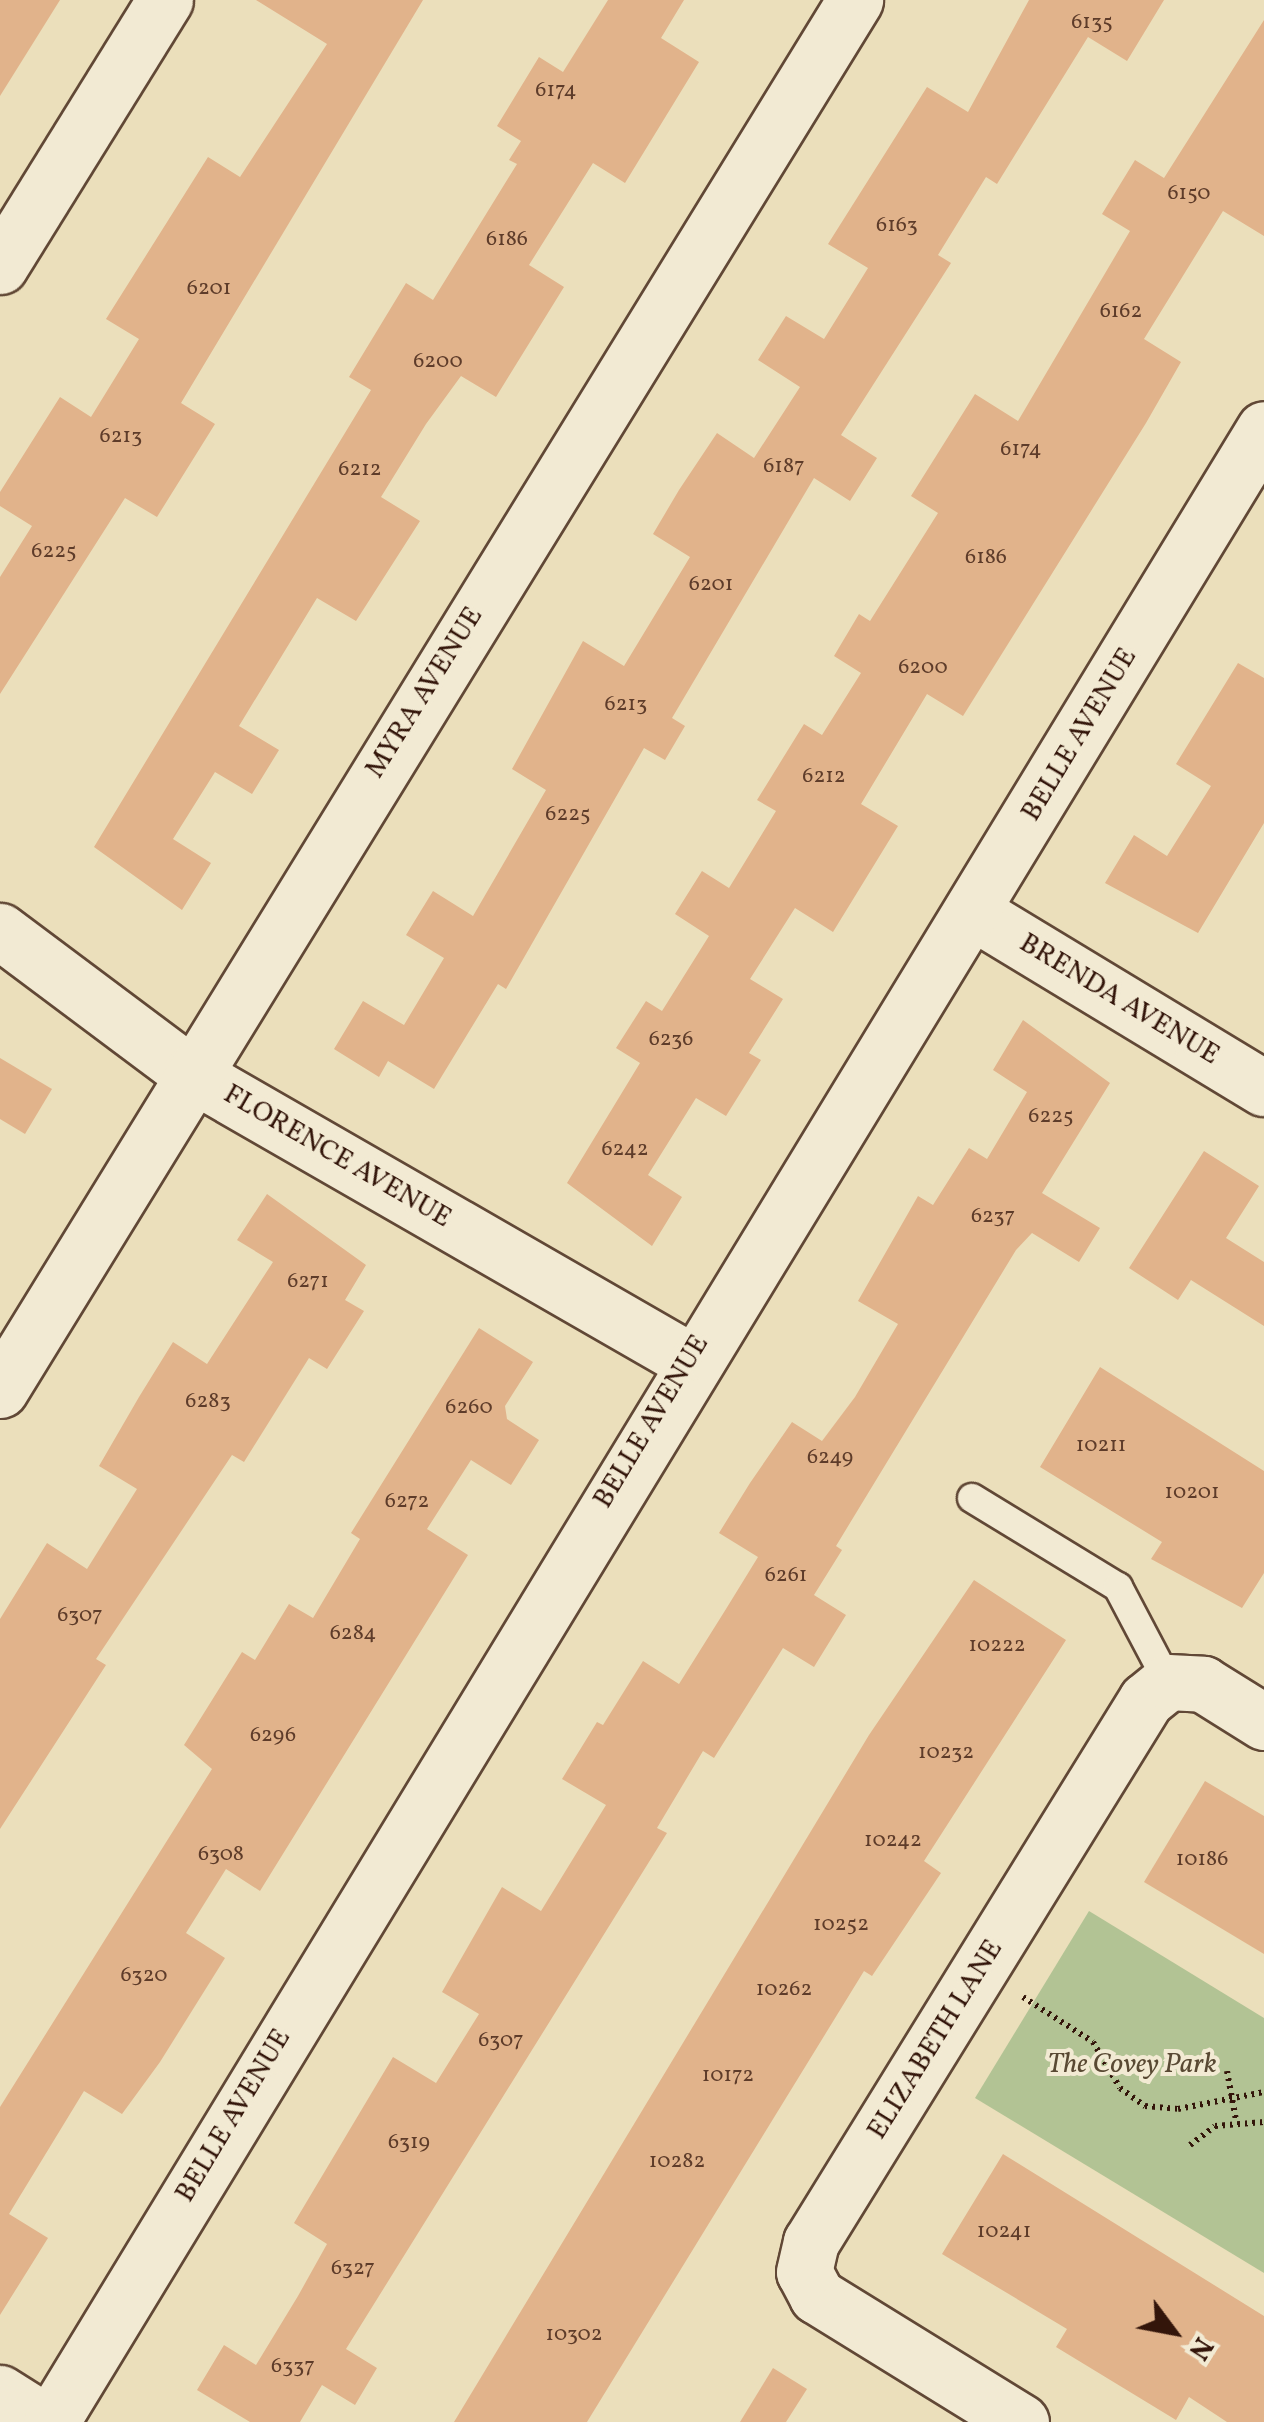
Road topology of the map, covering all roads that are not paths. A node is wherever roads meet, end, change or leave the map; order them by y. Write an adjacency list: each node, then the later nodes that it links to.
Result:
1 (165, 0): 3 (street)
2 (855, 0): 7 (street, MYRA AVENUE)
3 (0, 266)
4 (1264, 429): 5 (street, BELLE AVENUE)
5 (973, 912): 8 (street, BRENDA AVENUE); 9 (street, BELLE AVENUE)
6 (0, 931): 7 (street, FLORENCE AVENUE)
7 (190, 1072): 9 (street, FLORENCE AVENUE); 10 (street, MYRA AVENUE)
8 (1264, 1088)
9 (690, 1360): 15 (street, BELLE AVENUE)
10 (0, 1390)
11 (972, 1498): 12 (lane)
12 (1168, 1682): 13 (street); 16 (street, ELIZABETH LANE)
13 (1264, 1722)
14 (0, 2393): 15 (street)
15 (48, 2422)
16 (1021, 2422)

